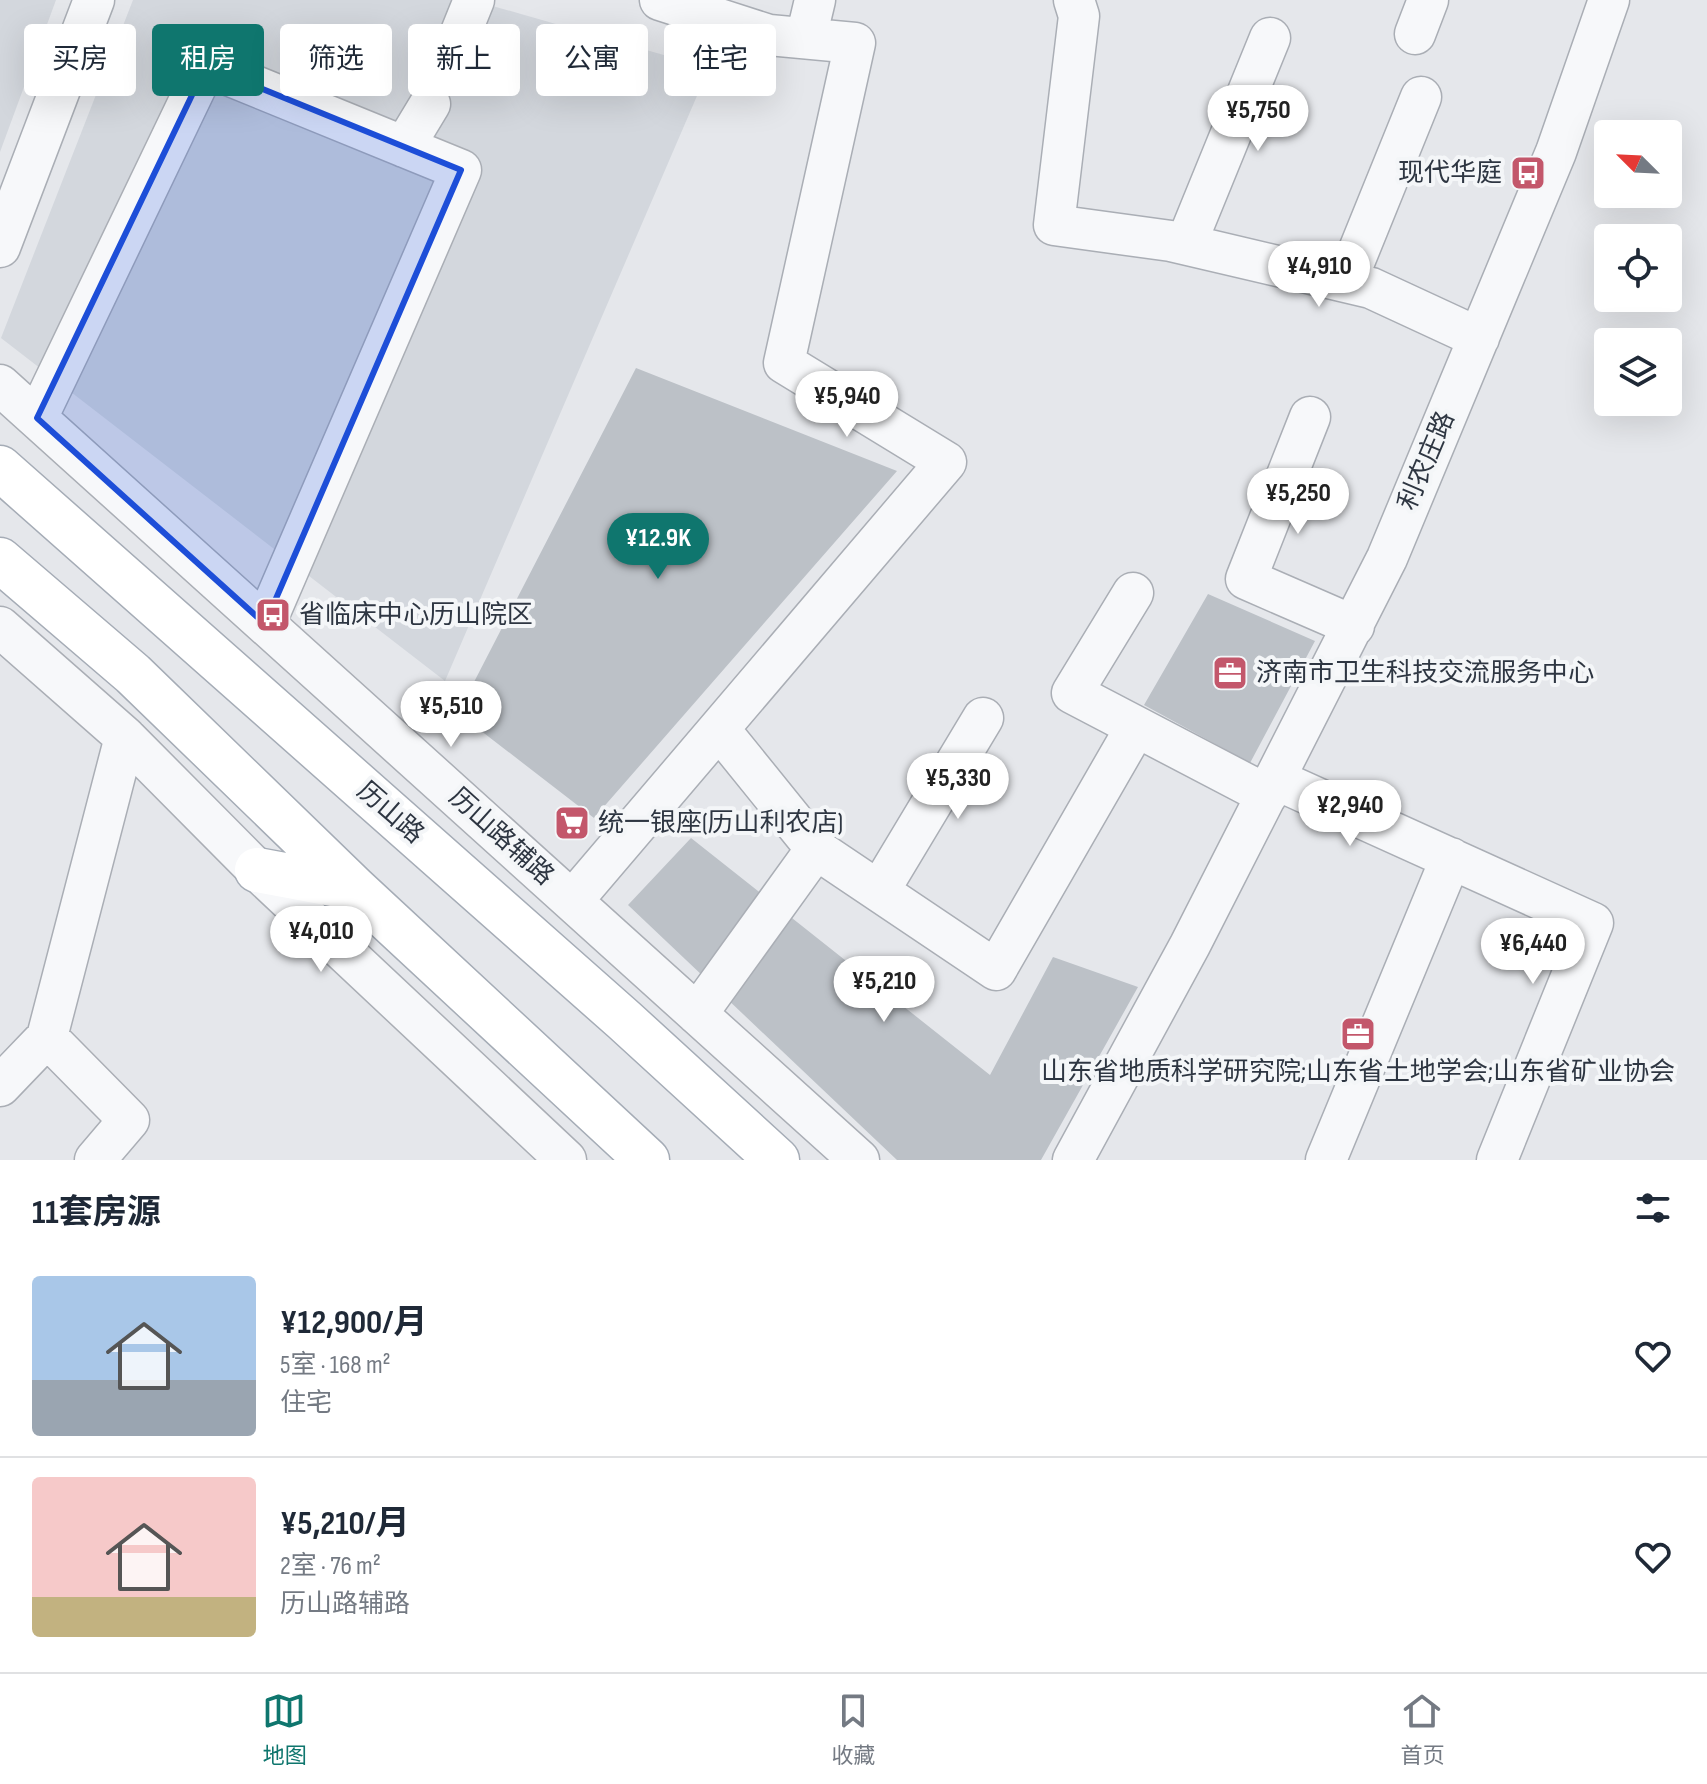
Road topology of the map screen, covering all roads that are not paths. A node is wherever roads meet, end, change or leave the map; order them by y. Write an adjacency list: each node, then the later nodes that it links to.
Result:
1 (94, 0): 12 (street)
2 (474, 0): 10 (street)
3 (660, 0): 7 (street)
4 (815, 0): 7 (street)
5 (1074, 0): 11 (street)
6 (1609, 0): 14 (street, 利农庄路)
7 (806, 38): 27 (street)
8 (1270, 38): 11 (street)
9 (1421, 97): 13 (street)
10 (404, 147): 17 (street); 21 (street)
11 (1186, 244): 13 (street)
12 (0, 247)
13 (1346, 282): 14 (street)
14 (1479, 338): 22 (street, 利农庄路)
15 (0, 385): 17 (street, 历山路辅路)
16 (1310, 417): 22 (street)
17 (37, 418): 21 (street, 历山路辅路)
18 (0, 468): 42 (main road, 历山路)
19 (0, 560): 33 (main road)
20 (1133, 593): 26 (street)
21 (265, 624): 35 (street, 历山路辅路)
22 (1354, 626): 29 (street, 利农庄路)
23 (0, 627): 28 (street)
24 (0, 654): 28 (street)
25 (983, 718): 34 (street)
26 (1136, 727): 29 (street); 34 (street)
27 (719, 729): 30 (street); 35 (street)
28 (125, 737): 32 (street); 37 (street)
29 (1271, 787): 31 (street); 44 (street, 利农庄路)
30 (816, 849): 34 (street); 36 (street)
31 (1451, 858): 45 (street); 46 (street)
32 (257, 870): 33 (main road); 40 (street)
33 (354, 888): 41 (main road)
34 (879, 891)
35 (572, 901): 36 (street, 历山路辅路)
36 (697, 1014): 43 (street, 历山路辅路)
37 (47, 1037): 38 (street); 39 (street)
38 (0, 1086)
39 (95, 1160)
40 (566, 1160)
41 (647, 1160)
42 (777, 1160)
43 (859, 1160)
44 (1073, 1160)
45 (1326, 1160)
46 (1497, 1160)

